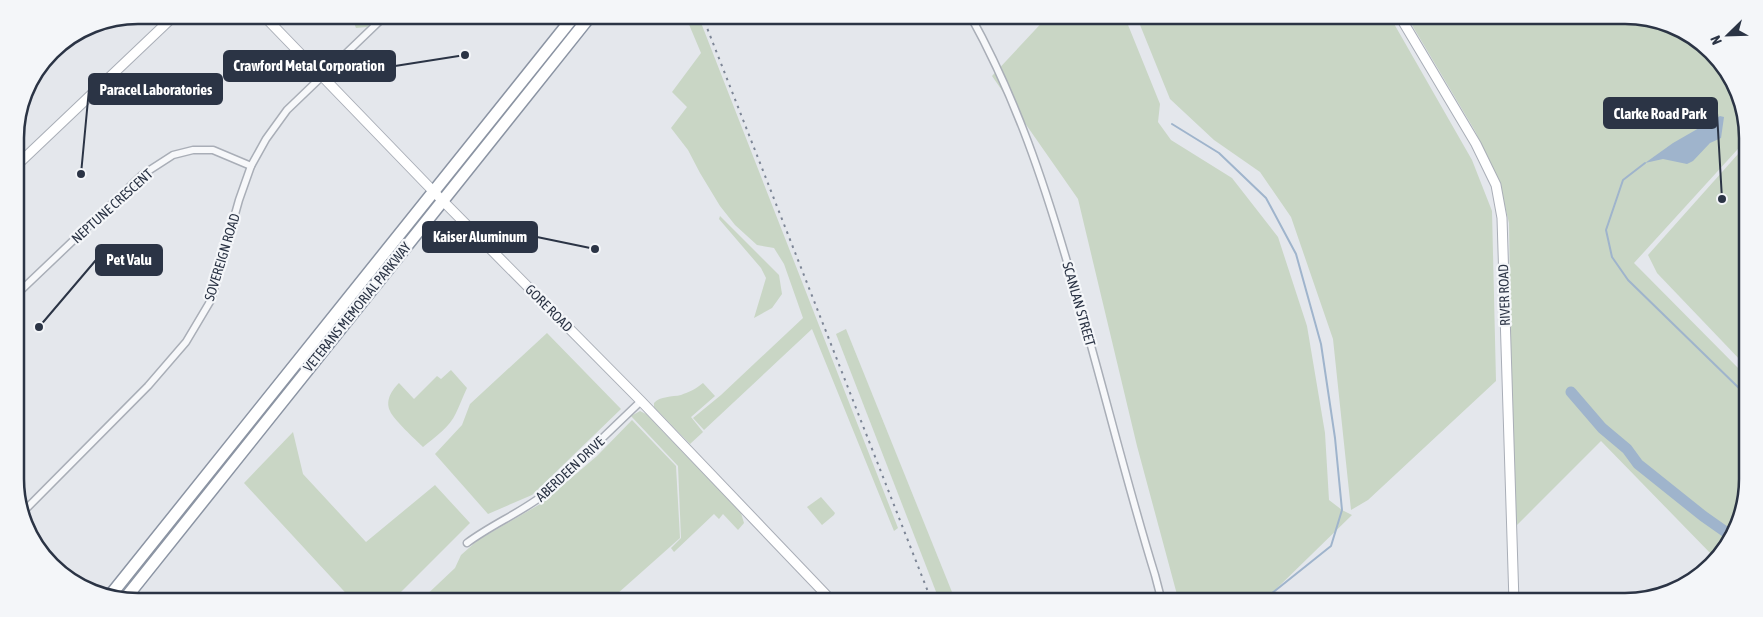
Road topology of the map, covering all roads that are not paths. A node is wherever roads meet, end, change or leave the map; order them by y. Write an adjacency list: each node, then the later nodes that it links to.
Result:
1 (166, 24): 9 (street)
2 (272, 24): 8 (street, GORE ROAD)
3 (377, 24): 8 (street, SOVEREIGN ROAD)
4 (568, 24): 11 (highway, VETERANS MEMORIAL PARKWAY)
5 (584, 24): 12 (highway, VETERANS MEMORIAL PARKWAY)
6 (975, 24): 20 (street, SCANLAN STREET)
7 (1404, 24): 21 (street, RIVER ROAD)
8 (322, 76): 10 (street, SOVEREIGN ROAD); 11 (street, GORE ROAD)
9 (24, 159)
10 (251, 166): 13 (street, NEPTUNE CRESCENT); 15 (street, SOVEREIGN ROAD)
11 (434, 192): 12 (street, GORE ROAD); 17 (highway, VETERANS MEMORIAL PARKWAY)
12 (443, 200): 14 (street, GORE ROAD); 18 (highway, VETERANS MEMORIAL PARKWAY)
13 (24, 287)
14 (641, 402): 16 (street, ABERDEEN DRIVE); 19 (street, GORE ROAD)
15 (28, 507)
16 (467, 543)
17 (114, 591)
18 (130, 593)
19 (824, 593)
20 (1160, 593)
21 (1514, 593)

